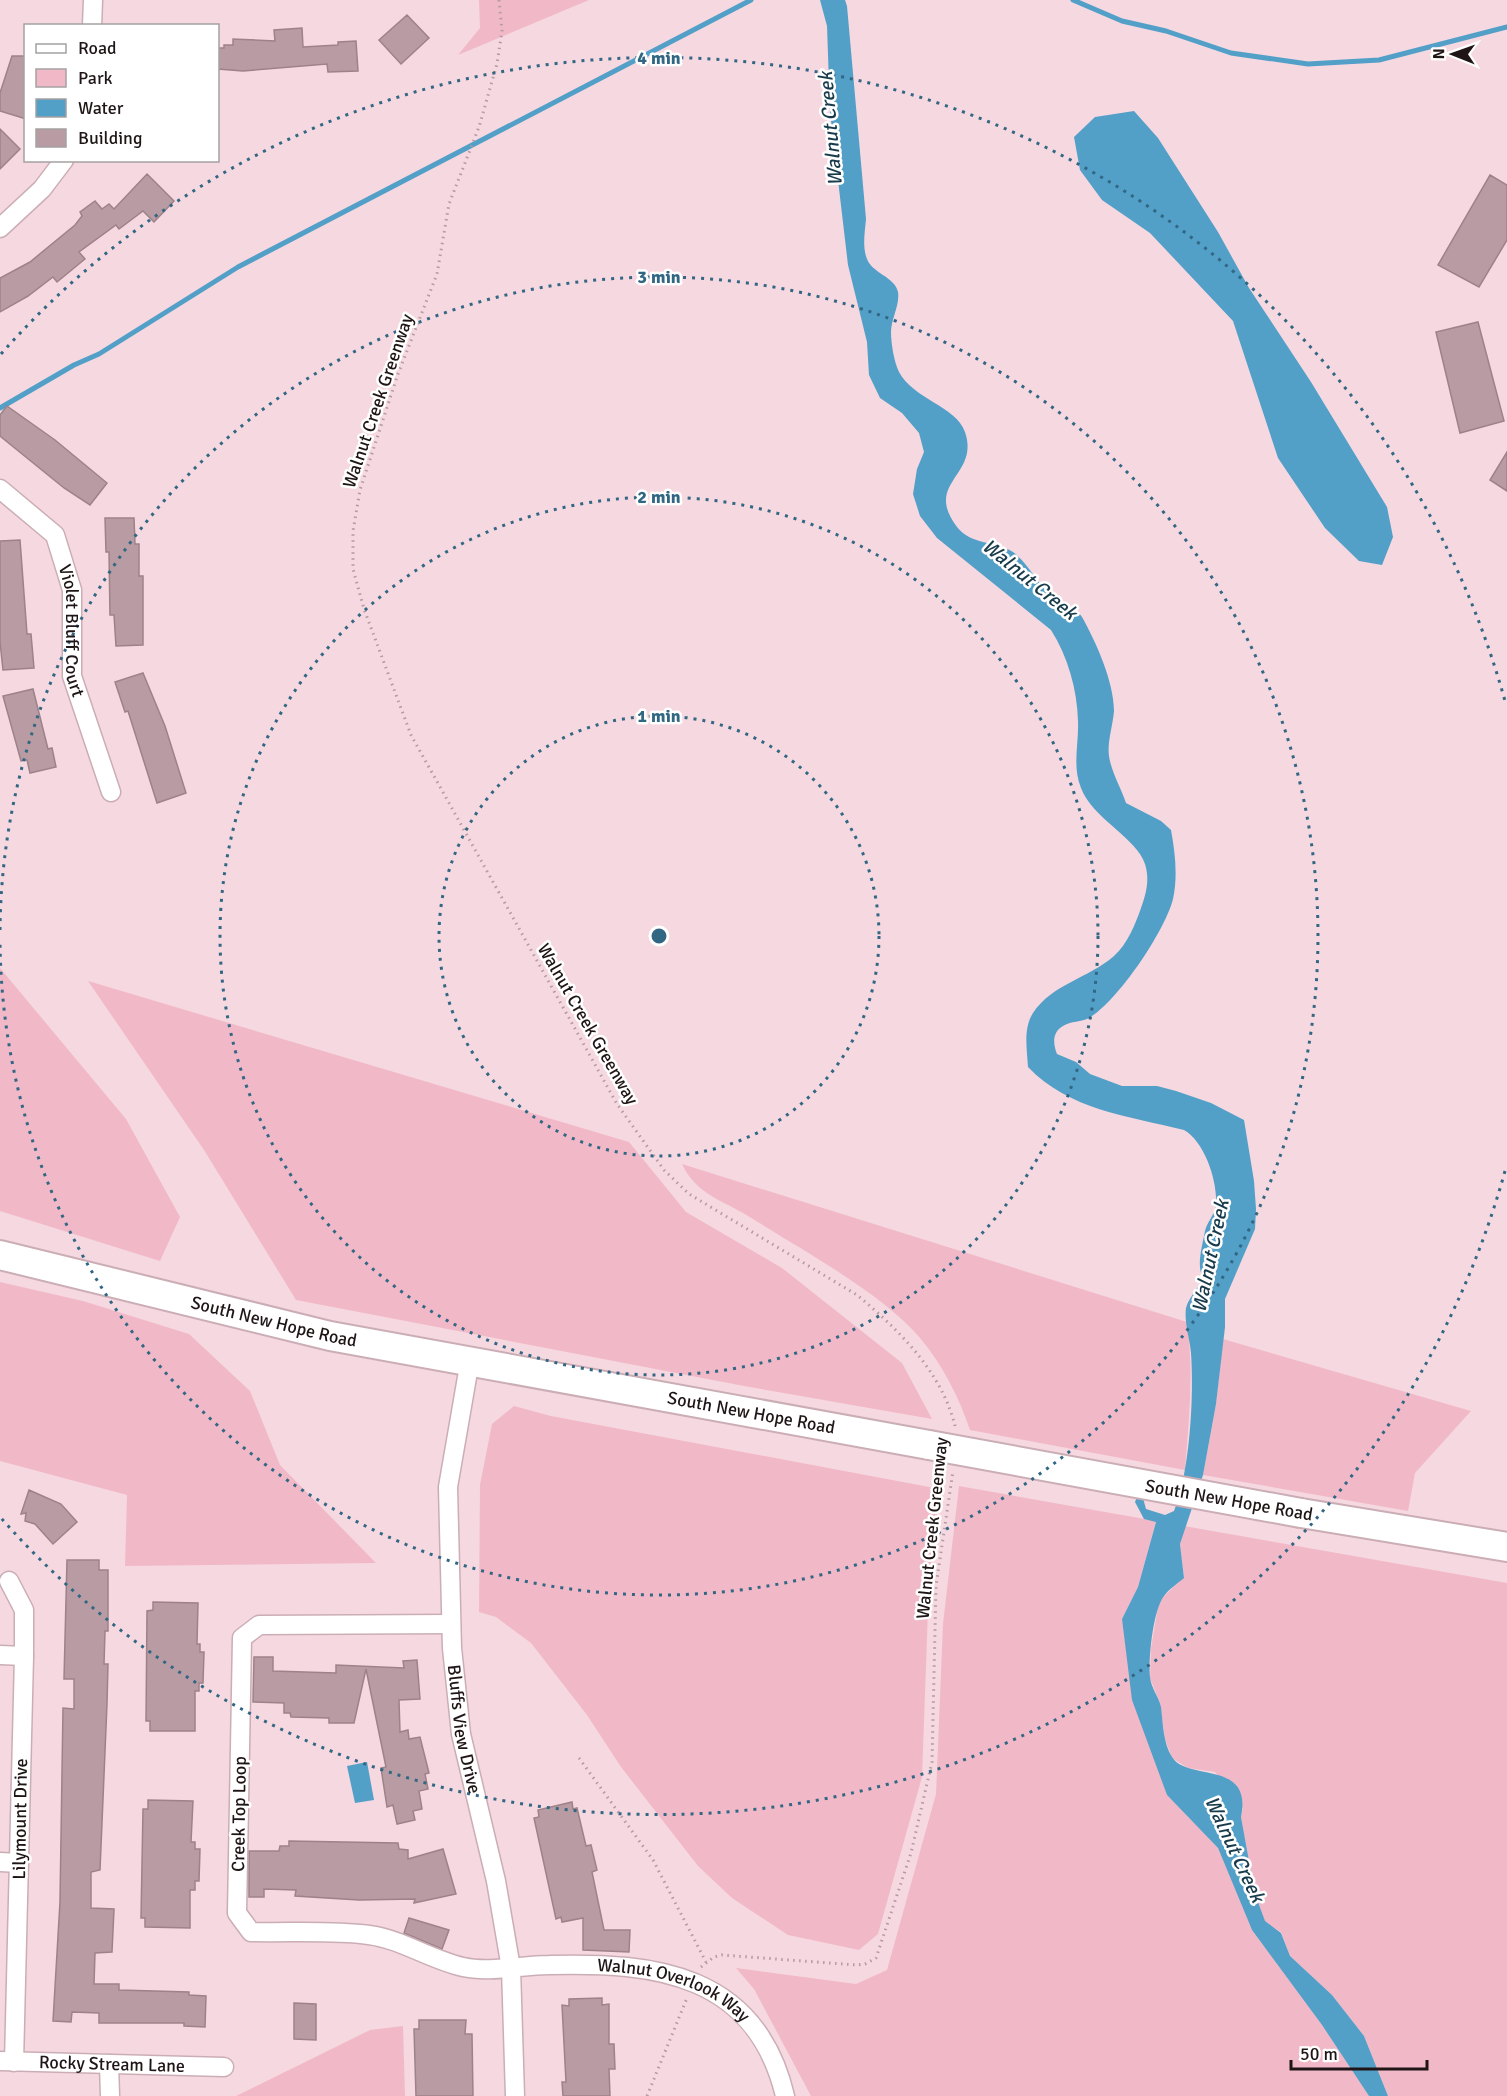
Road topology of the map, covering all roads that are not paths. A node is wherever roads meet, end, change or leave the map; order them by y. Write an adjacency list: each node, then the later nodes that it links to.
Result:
1 (93, 0): 2 (street)
2 (92, 24)
3 (62, 162): 4 (street)
4 (0, 228)
5 (0, 489): 6 (street, Violet Bluff Court)
6 (111, 792)
7 (0, 1255): 8 (main road, South New Hope Road)
8 (470, 1360): 9 (main road, South New Hope Road, bridge); 11 (street, Bluffs View Drive)
9 (1507, 1547)
10 (9, 1581): 13 (street, Lilymount Drive)
11 (451, 1624): 16 (street, Bluffs View Drive); 16 (street, Creek Top Loop)
12 (0, 1655): 13 (street)
13 (24, 1656): 15 (street, Lilymount Drive)
14 (0, 1862): 15 (street)
15 (19, 1863): 17 (street, Lilymount Drive)
16 (511, 1968): 21 (street, Bluffs View Drive); 22 (street, Walnut Overlook Way)
17 (7, 2062): 18 (street, Rocky Stream Lane)
18 (109, 2064): 19 (street, Rocky Stream Lane); 20 (street)
19 (224, 2067)
20 (110, 2096)
21 (515, 2096)
22 (785, 2096)

